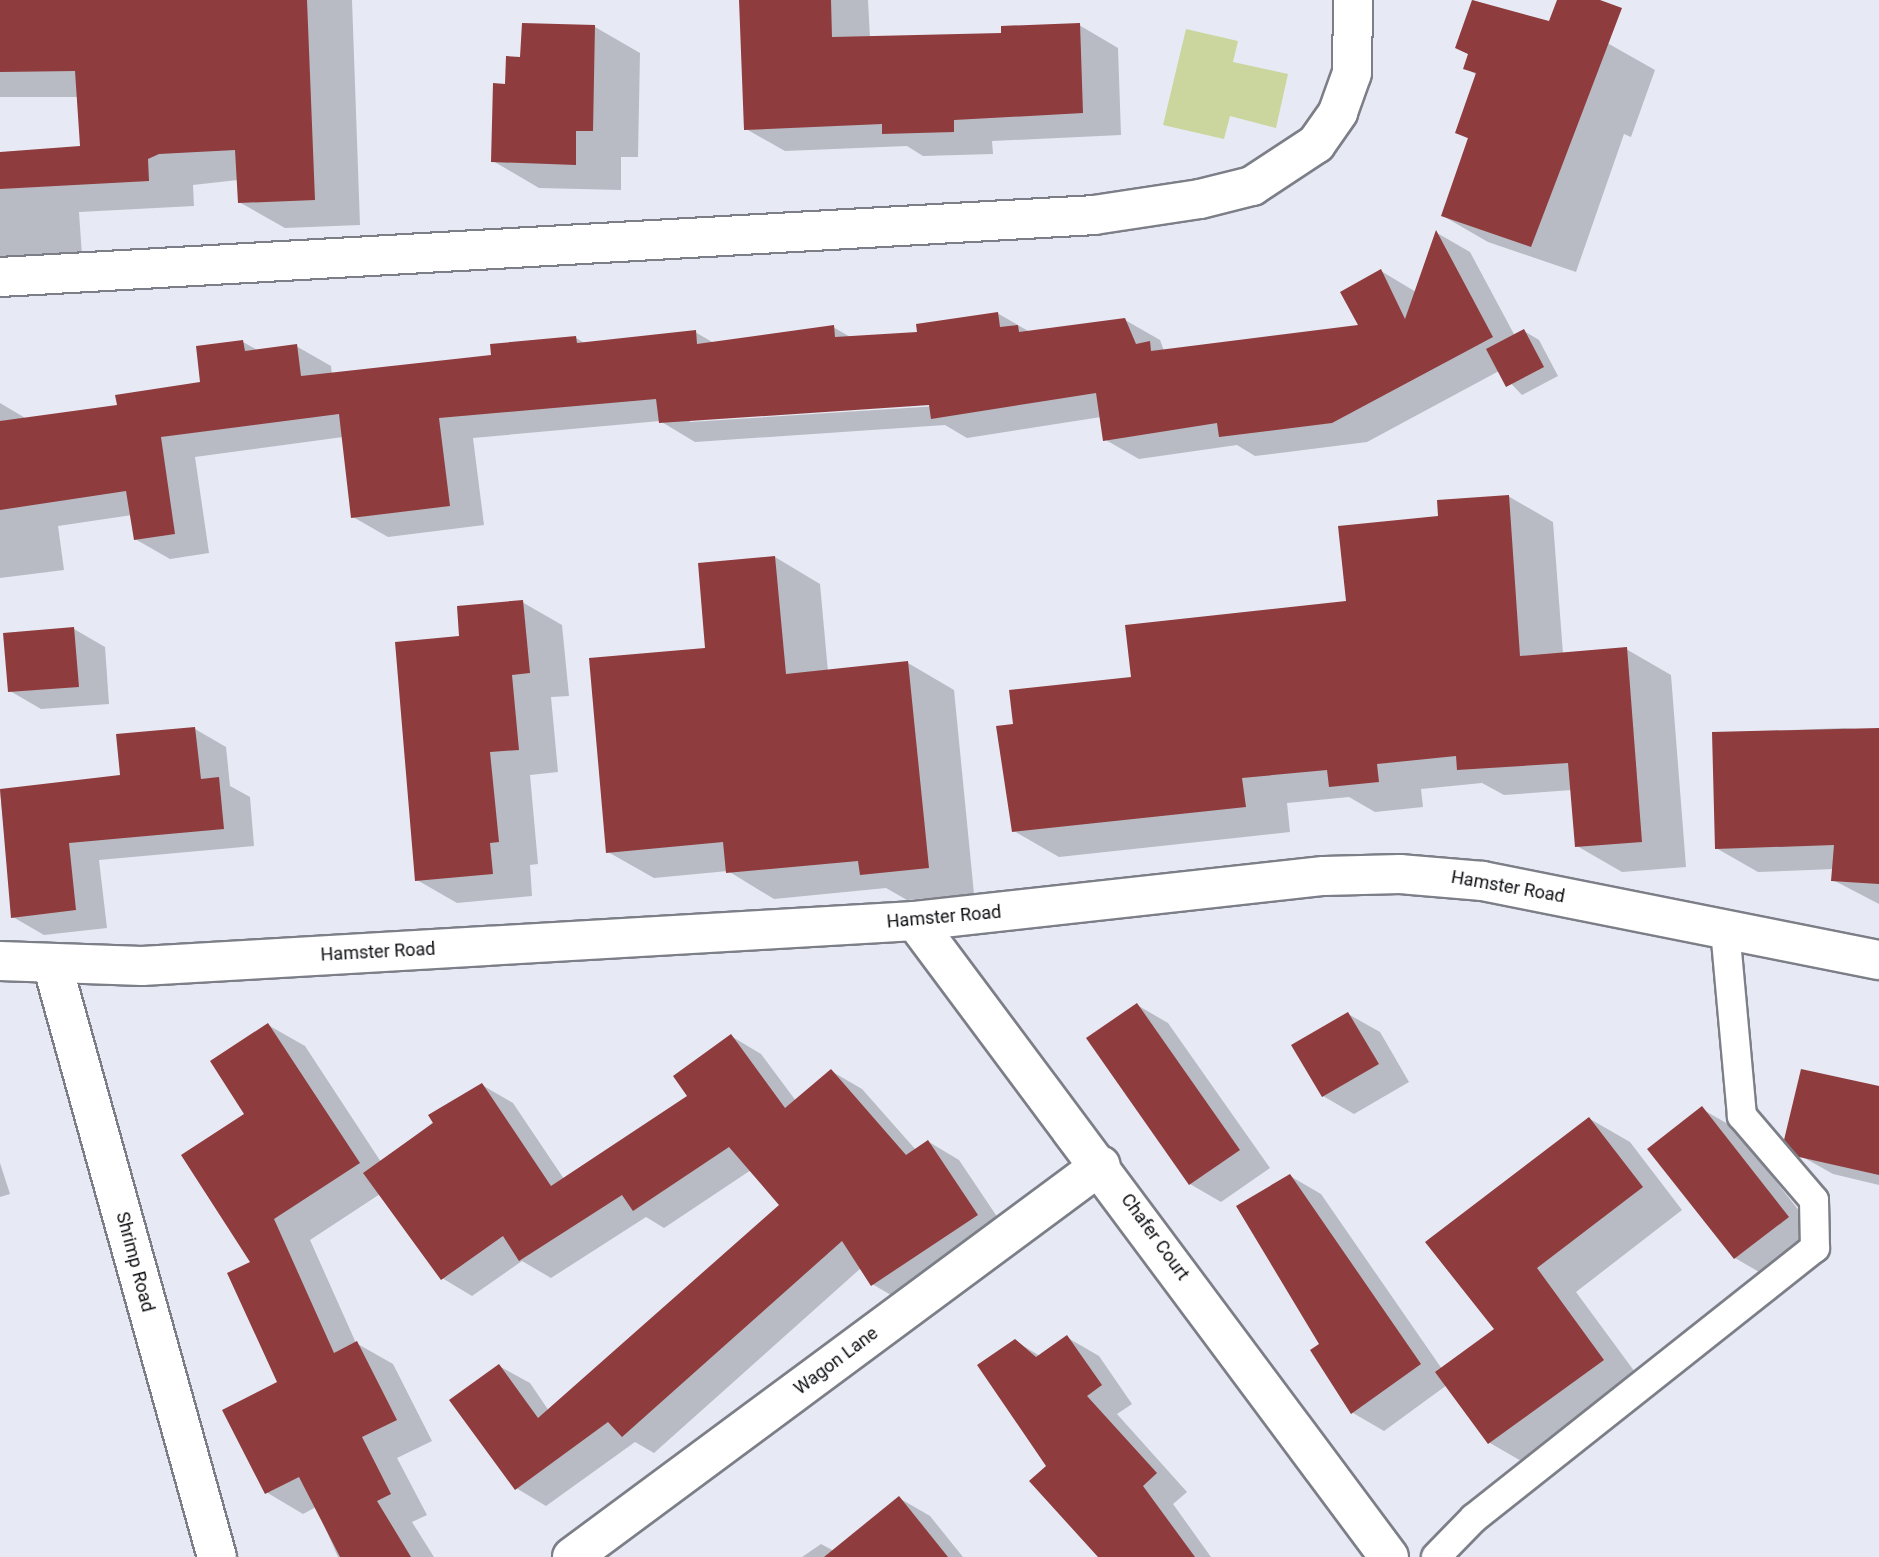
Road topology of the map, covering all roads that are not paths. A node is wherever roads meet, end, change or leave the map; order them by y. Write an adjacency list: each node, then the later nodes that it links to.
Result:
1 (1353, 0): 2 (street)
2 (0, 276)
3 (915, 921): 4 (street, Hamster Road); 7 (street, Hamster Road); 8 (street, Chafer Court)
4 (1725, 928): 5 (street, Hamster Road); 12 (lane)
5 (1879, 960)
6 (0, 961): 7 (street, Hamster Road)
7 (53, 967): 9 (street, Shrimp Road)
8 (1101, 1164): 10 (street, Wagon Lane); 11 (street, Chafer Court)
9 (216, 1557)
10 (572, 1557)
11 (1390, 1557)
12 (1436, 1557)

